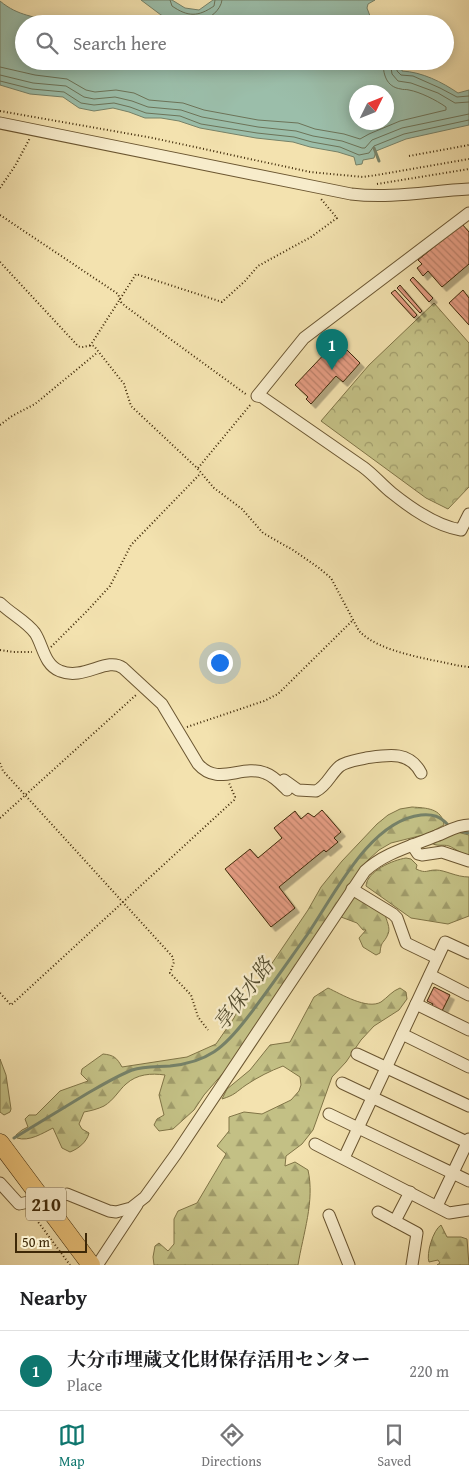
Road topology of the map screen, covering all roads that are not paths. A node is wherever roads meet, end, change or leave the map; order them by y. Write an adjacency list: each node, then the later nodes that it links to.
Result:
1 (0, 123): 2 (street)
2 (469, 189)
3 (469, 213): 5 (street)
4 (469, 514): 5 (street)
5 (465, 534)
6 (0, 603): 7 (street)
7 (250, 770): 8 (street); 9 (street)
8 (421, 773)
9 (288, 790)
10 (469, 825): 11 (street)
11 (412, 845): 12 (street); 13 (street)
12 (469, 861)
13 (352, 889): 15 (street); 39 (street)
14 (469, 953): 15 (street)
15 (437, 958): 16 (street)
16 (430, 975): 17 (street); 18 (street)
17 (469, 994)
18 (416, 1004): 19 (street); 20 (street)
19 (469, 1030)
20 (402, 1034): 22 (street); 23 (street)
21 (357, 1054): 23 (street)
22 (469, 1067)
23 (386, 1068): 25 (street); 26 (street)
24 (342, 1083): 25 (street)
25 (372, 1097): 28 (street); 29 (street)
26 (469, 1106)
27 (329, 1114): 28 (street)
28 (358, 1128): 32 (street); 34 (street)
29 (468, 1142): 34 (street)
30 (0, 1143): 38 (highway, 210)
31 (315, 1144): 32 (street)
32 (344, 1158): 37 (street)
33 (0, 1162): 38 (highway, 210)
34 (453, 1173): 35 (street); 40 (street)
35 (469, 1181)
36 (0, 1183): 38 (street)
37 (410, 1192): 40 (street); 44 (street)
38 (33, 1203): 39 (street); 45 (highway, 210); 46 (highway, 210)
39 (138, 1203): 45 (street)
40 (437, 1206): 41 (street)
41 (469, 1210)
42 (378, 1212): 44 (street)
43 (329, 1215): 47 (street)
44 (394, 1221): 48 (street)
45 (95, 1263)
46 (77, 1265)
47 (349, 1265)
48 (412, 1265)

